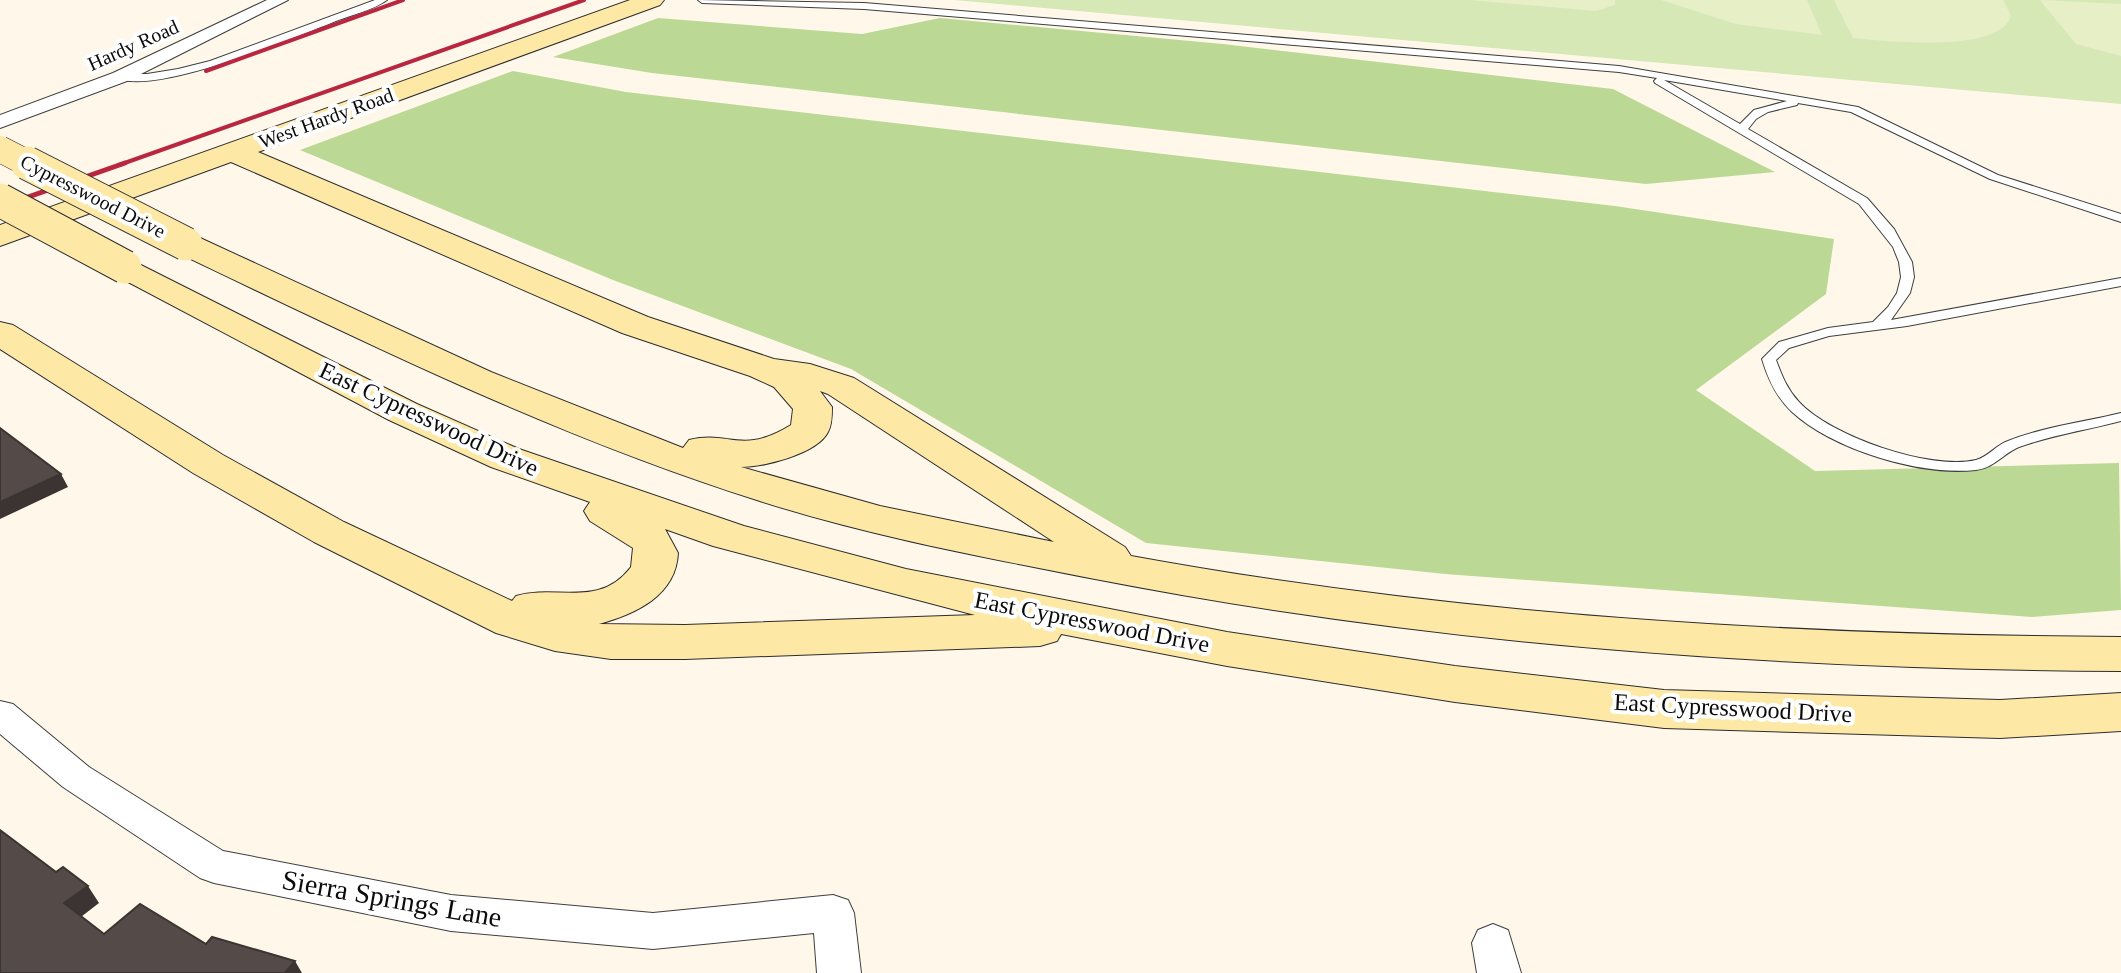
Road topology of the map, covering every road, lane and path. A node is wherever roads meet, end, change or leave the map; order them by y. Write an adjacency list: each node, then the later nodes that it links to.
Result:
1 (280, 0): 6 (street, Hardy Road)
2 (383, 0): 6 (lane)
3 (652, 0): 11 (main road, West Hardy Road)
4 (702, 0): 5 (lane)
5 (1647, 74): 7 (lane); 9 (lane)
6 (120, 77): 8 (street, Hardy Road)
7 (1818, 103): 9 (lane); 13 (lane)
8 (0, 122)
9 (1743, 128): 17 (lane)
10 (0, 149): 20 (main road, Cypresswood Drive, bridge)
11 (232, 152): 14 (main road, West Hardy Road); 19 (main road)
12 (0, 200): 15 (main road, Cypresswood Drive, bridge)
13 (2121, 218)
14 (0, 236)
15 (125, 267): 22 (main road, East Cypresswood Drive)
16 (2121, 282): 17 (lane)
17 (1877, 326): 21 (lane)
18 (0, 333): 24 (main road)
19 (763, 368): 20 (main road); 23 (main road)
20 (461, 374): 23 (main road)
21 (2121, 417)
22 (505, 458): 24 (main road); 26 (main road, East Cypresswood Drive)
23 (1148, 576): 25 (main road)
24 (431, 582): 26 (main road)
25 (1243, 592): 27 (main road); 28 (main road)
26 (1114, 629): 27 (main road, East Cypresswood Drive)
27 (1227, 649): 29 (main road, East Cypresswood Drive)
28 (2121, 654)
29 (2121, 712)
30 (0, 714): 31 (street, Sierra Springs Lane)
31 (839, 973)

